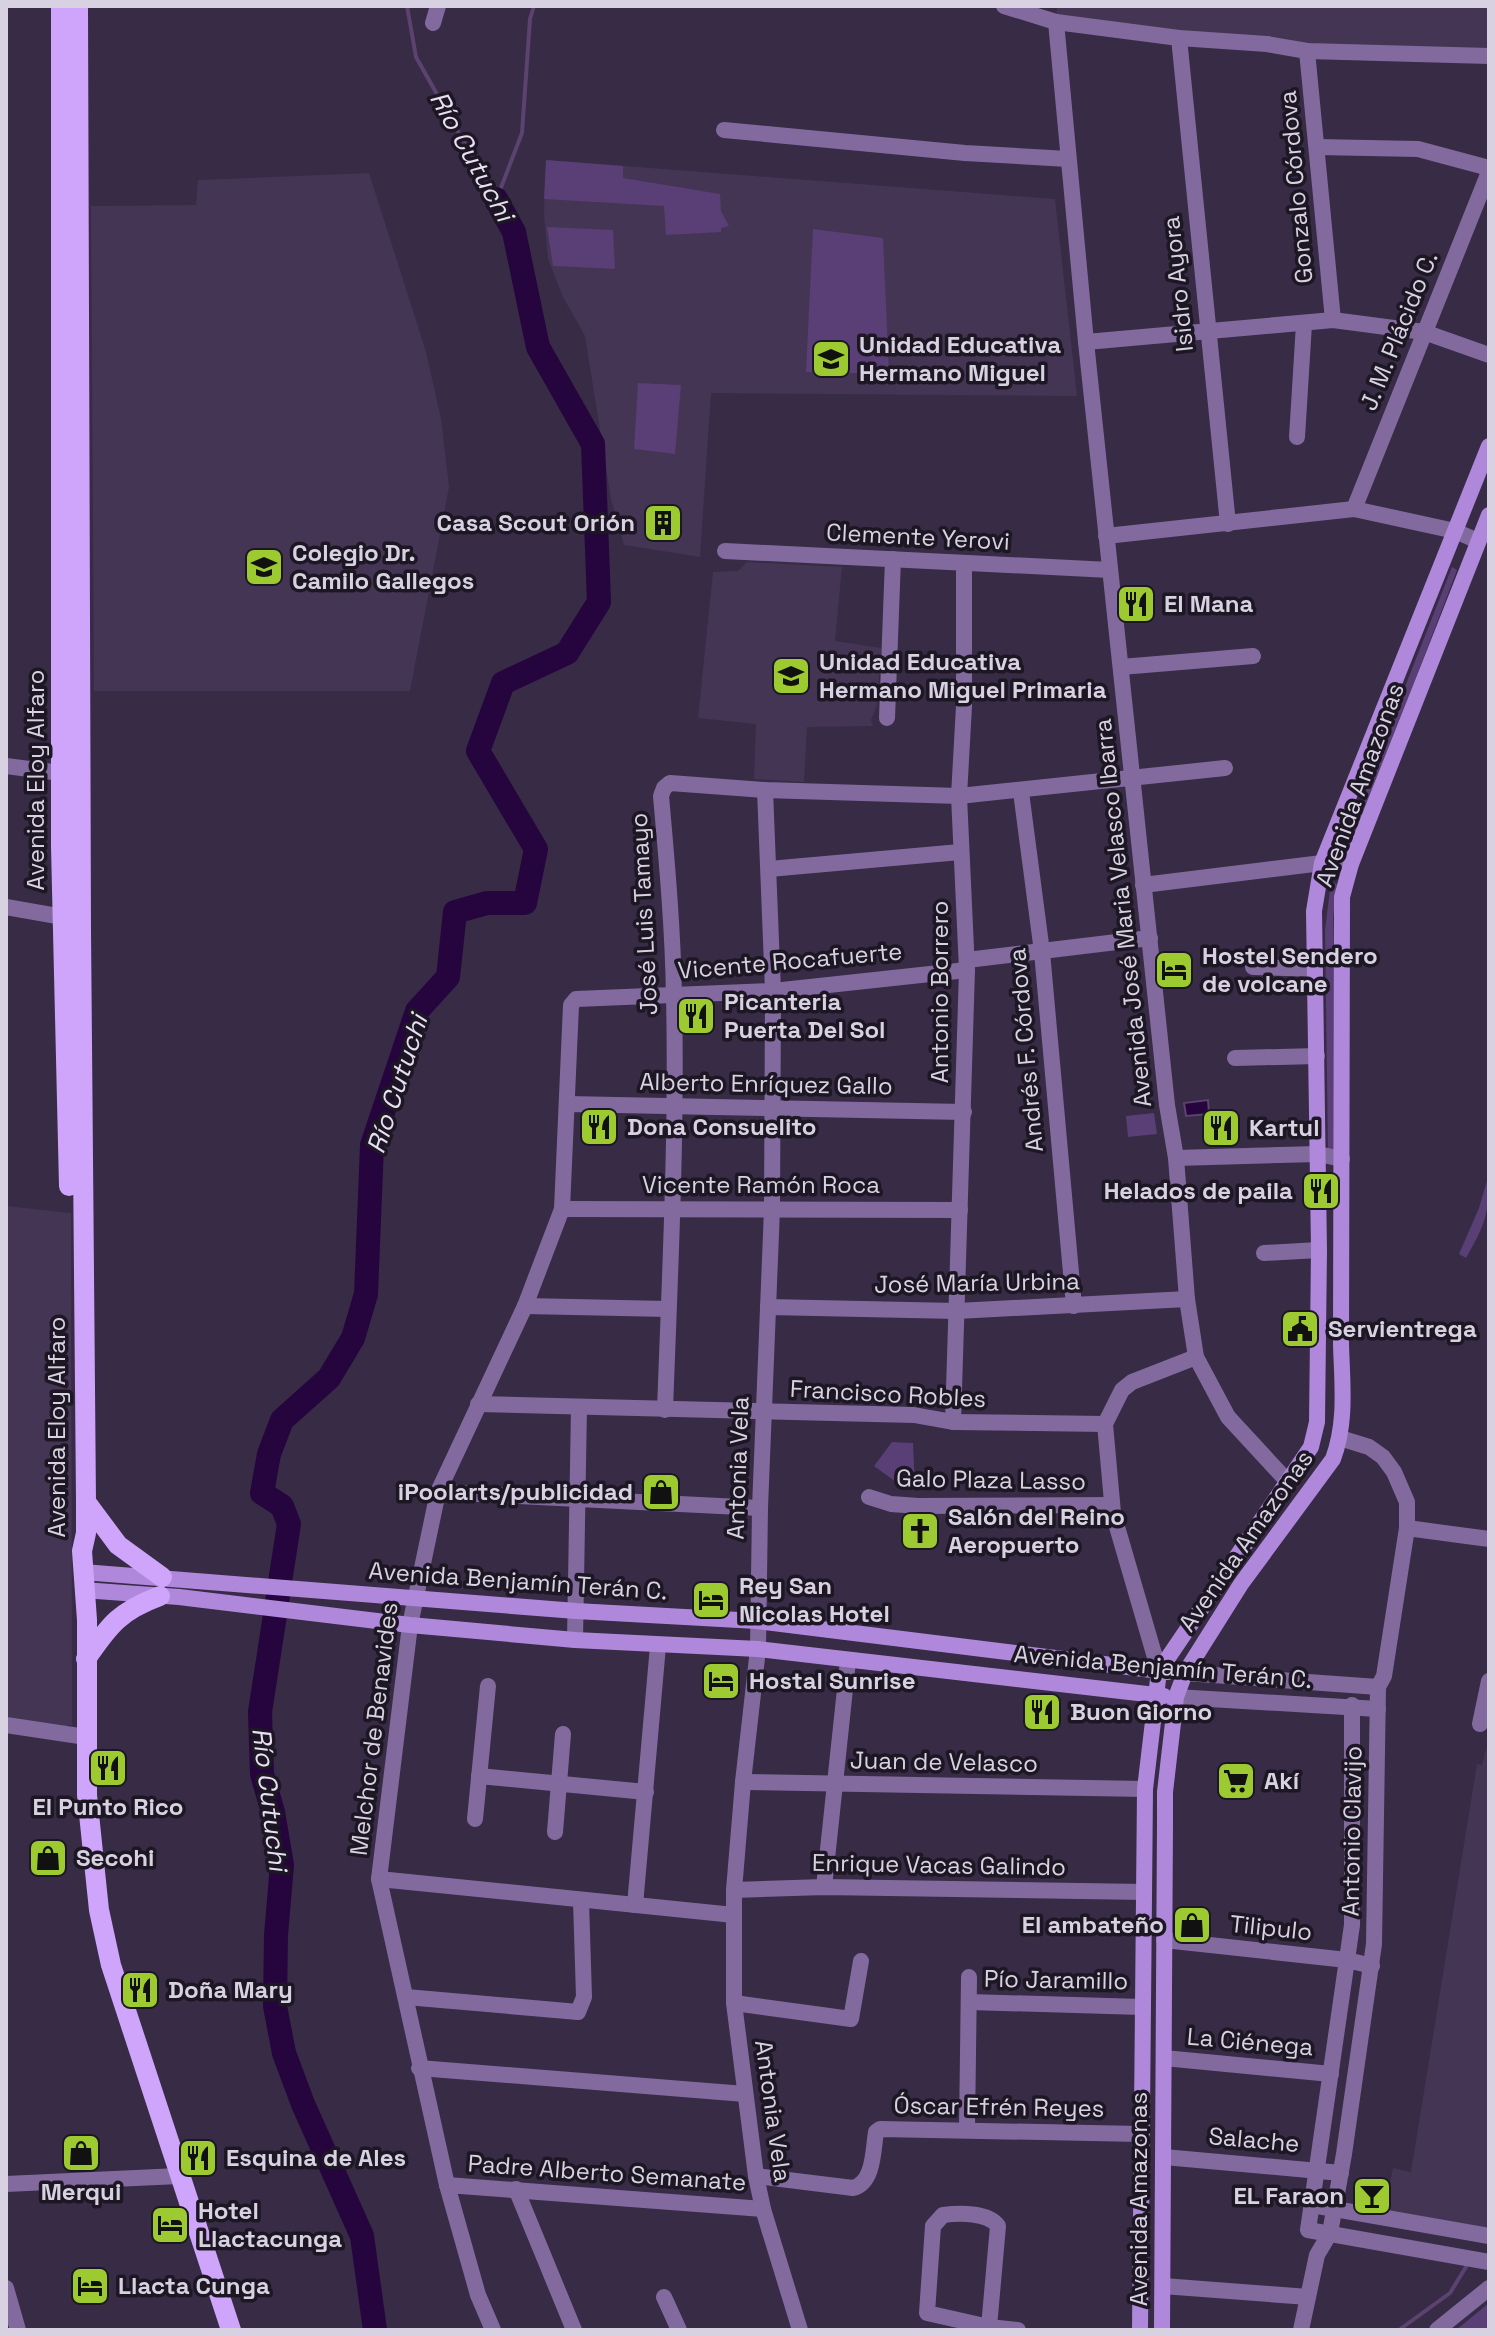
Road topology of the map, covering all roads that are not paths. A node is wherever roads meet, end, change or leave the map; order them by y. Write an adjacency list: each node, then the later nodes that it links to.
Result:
1 (61, 6): 37 (main road, Avenida Eloy Alfaro)
2 (78, 6): 90 (main road, Avenida Eloy Alfaro)
3 (438, 6): 6 (street)
4 (1004, 6): 5 (street)
5 (1056, 22): 7 (street); 12 (street, Avenida José Maria Velasco Ibarra)
6 (433, 23)
7 (1179, 38): 8 (street); 16 (street, Isidro Ayora)
8 (1307, 51): 9 (street); 11 (street, Gonzalo Córdova)
9 (1489, 56)
10 (724, 130): 12 (street)
11 (1317, 147): 13 (street); 14 (street, Gonzalo Córdova)
12 (1068, 159): 18 (street, Avenida José Maria Velasco Ibarra)
13 (1489, 170): 17 (street, J. M. Plácido C.)
14 (1333, 320): 15 (street); 17 (street)
15 (1304, 324): 16 (street); 20 (street)
16 (1206, 331): 18 (street); 24 (street, Isidro Ayora)
17 (1424, 332): 19 (street); 22 (street, J. M. Plácido C.)
18 (1086, 342): 26 (street, Avenida José Maria Velasco Ibarra)
19 (1489, 355)
20 (1297, 437)
21 (1489, 446): 25 (main road, Avenida Amazonas)
22 (1354, 509): 24 (street); 25 (street)
23 (1489, 515): 27 (main road, Avenida Amazonas)
24 (1228, 524): 26 (street)
25 (1455, 531): 27 (street); 43 (main road, Avenida Amazonas)
26 (1106, 536): 31 (street, Avenida José Maria Velasco Ibarra)
27 (1478, 541): 44 (main road, Avenida Amazonas)
28 (725, 551): 29 (street, Clemente Yerovi)
29 (893, 559): 30 (street, Clemente Yerovi); 34 (street)
30 (964, 563): 31 (street, Clemente Yerovi); 41 (street, Antonio Borrero)
31 (1110, 570): 33 (street, Avenida José Maria Velasco Ibarra)
32 (1253, 656): 33 (street)
33 (1121, 667): 38 (street, Avenida José Maria Velasco Ibarra)
34 (887, 718)
35 (6, 766): 37 (street)
36 (1225, 768): 38 (street, José Luis Tamayo)
37 (61, 773): 48 (main road, Avenida Eloy Alfaro)
38 (1131, 780): 40 (street, José Luis Tamayo); 46 (street, Avenida José Maria Velasco Ibarra)
39 (765, 790): 41 (street, José Luis Tamayo); 45 (street, Antonia Vela); 55 (street, José Luis Tamayo)
40 (1021, 792): 41 (street, José Luis Tamayo); 50 (street, Andrés F. Córdova)
41 (959, 796): 42 (street, Antonio Borrero)
42 (960, 852): 45 (street); 51 (street, Antonio Borrero)
43 (1322, 863): 44 (street); 46 (street); 53 (main road, Avenida Amazonas)
44 (1351, 864): 65 (main road, Avenida Amazonas)
45 (769, 869): 54 (street, Antonia Vela)
46 (1143, 885): 49 (street, Avenida José Maria Velasco Ibarra)
47 (6, 907): 48 (street)
48 (63, 917): 95 (main road, Avenida Eloy Alfaro)
49 (1150, 938): 50 (street, Vicente Rocafuerte); 64 (street, Avenida José Maria Velasco Ibarra)
50 (1042, 952): 51 (street, Vicente Rocafuerte); 74 (street, Andrés F. Córdova)
51 (967, 965): 54 (street, Vicente Rocafuerte); 62 (street, Antonio Borrero)
52 (1253, 967): 53 (street)
53 (1315, 969): 57 (main road, Avenida Amazonas)
54 (773, 991): 55 (street, Vicente Rocafuerte); 61 (street, Antonia Vela)
55 (674, 995): 56 (street, Vicente Rocafuerte); 60 (street, José Luis Tamayo)
56 (571, 1005): 59 (street, Melchor de Benavides)
57 (1317, 1056): 58 (street); 63 (main road, Avenida Amazonas)
58 (1235, 1058)
59 (567, 1104): 60 (street, Alberto Enríquez Gallo); 66 (street, Melchor de Benavides)
60 (675, 1106): 61 (street, Alberto Enríquez Gallo); 67 (street, José Luis Tamayo)
61 (774, 1108): 62 (street, Alberto Enríquez Gallo); 68 (street, Antonia Vela)
62 (964, 1112): 69 (street, Antonio Borrero)
63 (1318, 1154): 64 (street); 65 (street); 70 (main road, Avenida Amazonas)
64 (1176, 1158): 72 (street, Avenida José Maria Velasco Ibarra)
65 (1342, 1159): 85 (main road, Avenida Amazonas)
66 (562, 1209): 67 (street, Vicente Ramón Roca); 73 (street, Melchor de Benavides)
67 (672, 1209): 68 (street, Vicente Ramón Roca); 76 (street, José Luis Tamayo)
68 (772, 1209): 69 (street, Vicente Ramón Roca); 75 (street, Antonia Vela)
69 (960, 1210): 77 (street, Antonio Borrero)
70 (1319, 1250): 71 (street); 86 (main road, Avenida Amazonas)
71 (1264, 1253)
72 (1187, 1299): 74 (street, José María Urbina); 78 (street, Avenida José Maria Velasco Ibarra)
73 (525, 1306): 76 (street); 79 (street, Melchor de Benavides)
74 (1074, 1306): 77 (street, José María Urbina)
75 (768, 1307): 77 (street, José María Urbina); 82 (street, Antonia Vela)
76 (668, 1309): 81 (street, José Luis Tamayo)
77 (957, 1311): 83 (street, Antonio Borrero)
78 (1196, 1357): 84 (street); 86 (street, Avenida José Maria Velasco Ibarra)
79 (478, 1404): 80 (street, Francisco Robles); 87 (street, Melchor de Benavides)
80 (579, 1407): 81 (street, Francisco Robles); 89 (street)
81 (665, 1410): 82 (street, Francisco Robles)
82 (764, 1413): 83 (street, Francisco Robles); 92 (street, Antonia Vela)
83 (953, 1422): 84 (street, Francisco Robles)
84 (1105, 1424): 91 (street)
85 (1340, 1438): 93 (street, Antonio Clavijo); 107 (main road, Avenida Amazonas)
86 (1288, 1482): 106 (main road, Avenida Amazonas)
87 (438, 1492): 89 (street); 97 (street, Melchor de Benavides)
88 (869, 1497): 91 (street, Galo Plaza Lasso)
89 (578, 1501): 92 (street); 98 (street)
90 (86, 1502): 95 (main road, Avenida Eloy Alfaro); 96 (main road)
91 (1112, 1505): 106 (street)
92 (760, 1508): 99 (street, Antonia Vela)
93 (1407, 1528): 94 (street); 110 (street, Antonio Clavijo)
94 (1489, 1539)
95 (83, 1571): 96 (main road, Avenida Benjamín Terán C.); 104 (main road, Avenida Eloy Alfaro)
96 (167, 1590): 97 (main road, Avenida Benjamín Terán C.); 100 (main road, Avenida Benjamín Terán C.); 104 (main road)
97 (409, 1597): 98 (main road, Avenida Benjamín Terán C.); 100 (street, Melchor de Benavides)
98 (576, 1611): 99 (main road, Avenida Benjamín Terán C.); 101 (street)
99 (757, 1621): 103 (street, Antonia Vela); 106 (main road, Avenida Benjamín Terán C.)
100 (406, 1624): 101 (main road, Avenida Benjamín Terán C.); 127 (street, Melchor de Benavides)
101 (575, 1640): 102 (main road, Avenida Benjamín Terán C.)
102 (658, 1646): 103 (main road, Avenida Benjamín Terán C.); 124 (street)
103 (758, 1649): 105 (main road, Avenida Benjamín Terán C.); 120 (street, Antonia Vela)
104 (86, 1659): 118 (main road, Avenida Eloy Alfaro)
105 (848, 1661): 111 (main road, Avenida Benjamín Terán C.); 122 (street)
106 (1159, 1671): 107 (main road, Avenida Benjamín Terán C.); 111 (main road, Avenida Amazonas)
107 (1185, 1673): 110 (street, Avenida Benjamín Terán C.); 112 (main road, Avenida Amazonas)
108 (1489, 1681): 115 (street)
109 (488, 1686): 119 (street)
110 (1378, 1687): 114 (street, Antonio Clavijo)
111 (1156, 1695): 112 (main road, Avenida Benjamín Terán C.); 123 (main road, Avenida Amazonas)
112 (1176, 1697): 113 (street, Avenida Benjamín Terán C.); 134 (main road, Avenida Amazonas)
113 (1352, 1705): 114 (street, Avenida Benjamín Terán C.); 135 (street, Antonio Clavijo)
114 (1378, 1709): 137 (street, Antonio Clavijo)
115 (1480, 1724)
116 (6, 1725): 118 (street)
117 (563, 1734): 121 (street)
118 (86, 1737): 152 (main road, Avenida Eloy Alfaro)
119 (479, 1776): 121 (street); 125 (street)
120 (743, 1782): 122 (street, Juan de Velasco); 129 (street, Antonia Vela)
121 (560, 1783): 124 (street); 126 (street)
122 (833, 1784): 123 (street, Juan de Velasco); 128 (street)
123 (1145, 1789): 130 (main road, Avenida Amazonas)
124 (646, 1792): 132 (street)
125 (475, 1819)
126 (555, 1832)
127 (379, 1879): 131 (street); 139 (street, Melchor de Benavides)
128 (824, 1887): 129 (street, Enrique Vacas Galindo); 130 (street, Enrique Vacas Galindo)
129 (734, 1890): 133 (street, Antonia Vela)
130 (1144, 1892): 142 (main road, Avenida Amazonas)
131 (581, 1901): 132 (street); 139 (street)
132 (635, 1905): 133 (street)
133 (734, 1915): 141 (street, Antonia Vela)
134 (1164, 1940): 135 (street, Tilipulo); 143 (main road, Avenida Amazonas)
135 (1347, 1960): 137 (street, Tilipulo); 145 (street, Antonio Clavijo)
136 (861, 1961): 141 (street)
137 (1372, 1966): 151 (street, Antonio Clavijo)
138 (969, 1977): 140 (street)
139 (406, 1997): 144 (street, Melchor de Benavides)
140 (969, 2002): 142 (street, Pío Jaramillo); 147 (street)
141 (734, 2003): 146 (street, Antonia Vela)
142 (1142, 2007): 148 (main road, Avenida Amazonas)
143 (1164, 2058): 145 (street, La Ciénega); 149 (main road, Avenida Amazonas)
144 (419, 2068): 146 (street); 155 (street, Melchor de Benavides)
145 (1331, 2074): 150 (street, Antonio Clavijo)
146 (745, 2094): 153 (street, Antonia Vela)
147 (967, 2129): 148 (street, Óscar Efrén Reyes); 153 (street, Óscar Efrén Reyes)
148 (1141, 2134): 178 (main road, Avenida Amazonas)
149 (1164, 2157): 150 (street, Salache); 165 (main road, Avenida Amazonas)
150 (1317, 2170): 151 (street, Salache); 157 (street, Antonio Clavijo)
151 (1341, 2173): 159 (street, Antonio Clavijo)
152 (179, 2176): 154 (street); 172 (main road, Avenida Eloy Alfaro)
153 (756, 2176): 158 (street, Antonia Vela)
154 (6, 2184)
155 (447, 2185): 156 (street, Padre Alberto Semanate); 173 (street, Melchor de Benavides)
156 (516, 2189): 158 (street, Padre Alberto Semanate); 174 (street)
157 (1312, 2205): 159 (street); 160 (street, Antonio Clavijo)
158 (763, 2209): 176 (street, Antonia Vela)
159 (1335, 2209): 161 (street, Antonio Clavijo); 162 (street)
160 (1308, 2230): 161 (street); 163 (street, Antonio Clavijo)
161 (1330, 2233): 163 (street, Antonio Clavijo); 164 (street)
162 (1489, 2236)
163 (1317, 2255): 169 (street, Antonio Clavijo)
164 (1487, 2262)
165 (1163, 2286): 169 (street); 179 (main road, Avenida Amazonas)
166 (6, 2288): 171 (street)
167 (1489, 2288): 181 (street)
168 (664, 2297): 175 (street)
169 (1308, 2297): 180 (street, Antonio Clavijo)
170 (989, 2327): 170 (street); 177 (street)
171 (18, 2330)
172 (231, 2330)
173 (493, 2330)
174 (574, 2330)
175 (679, 2330)
176 (800, 2330)
177 (1018, 2330)
178 (1140, 2330)
179 (1162, 2330)
180 (1301, 2330)
181 (1437, 2330)

